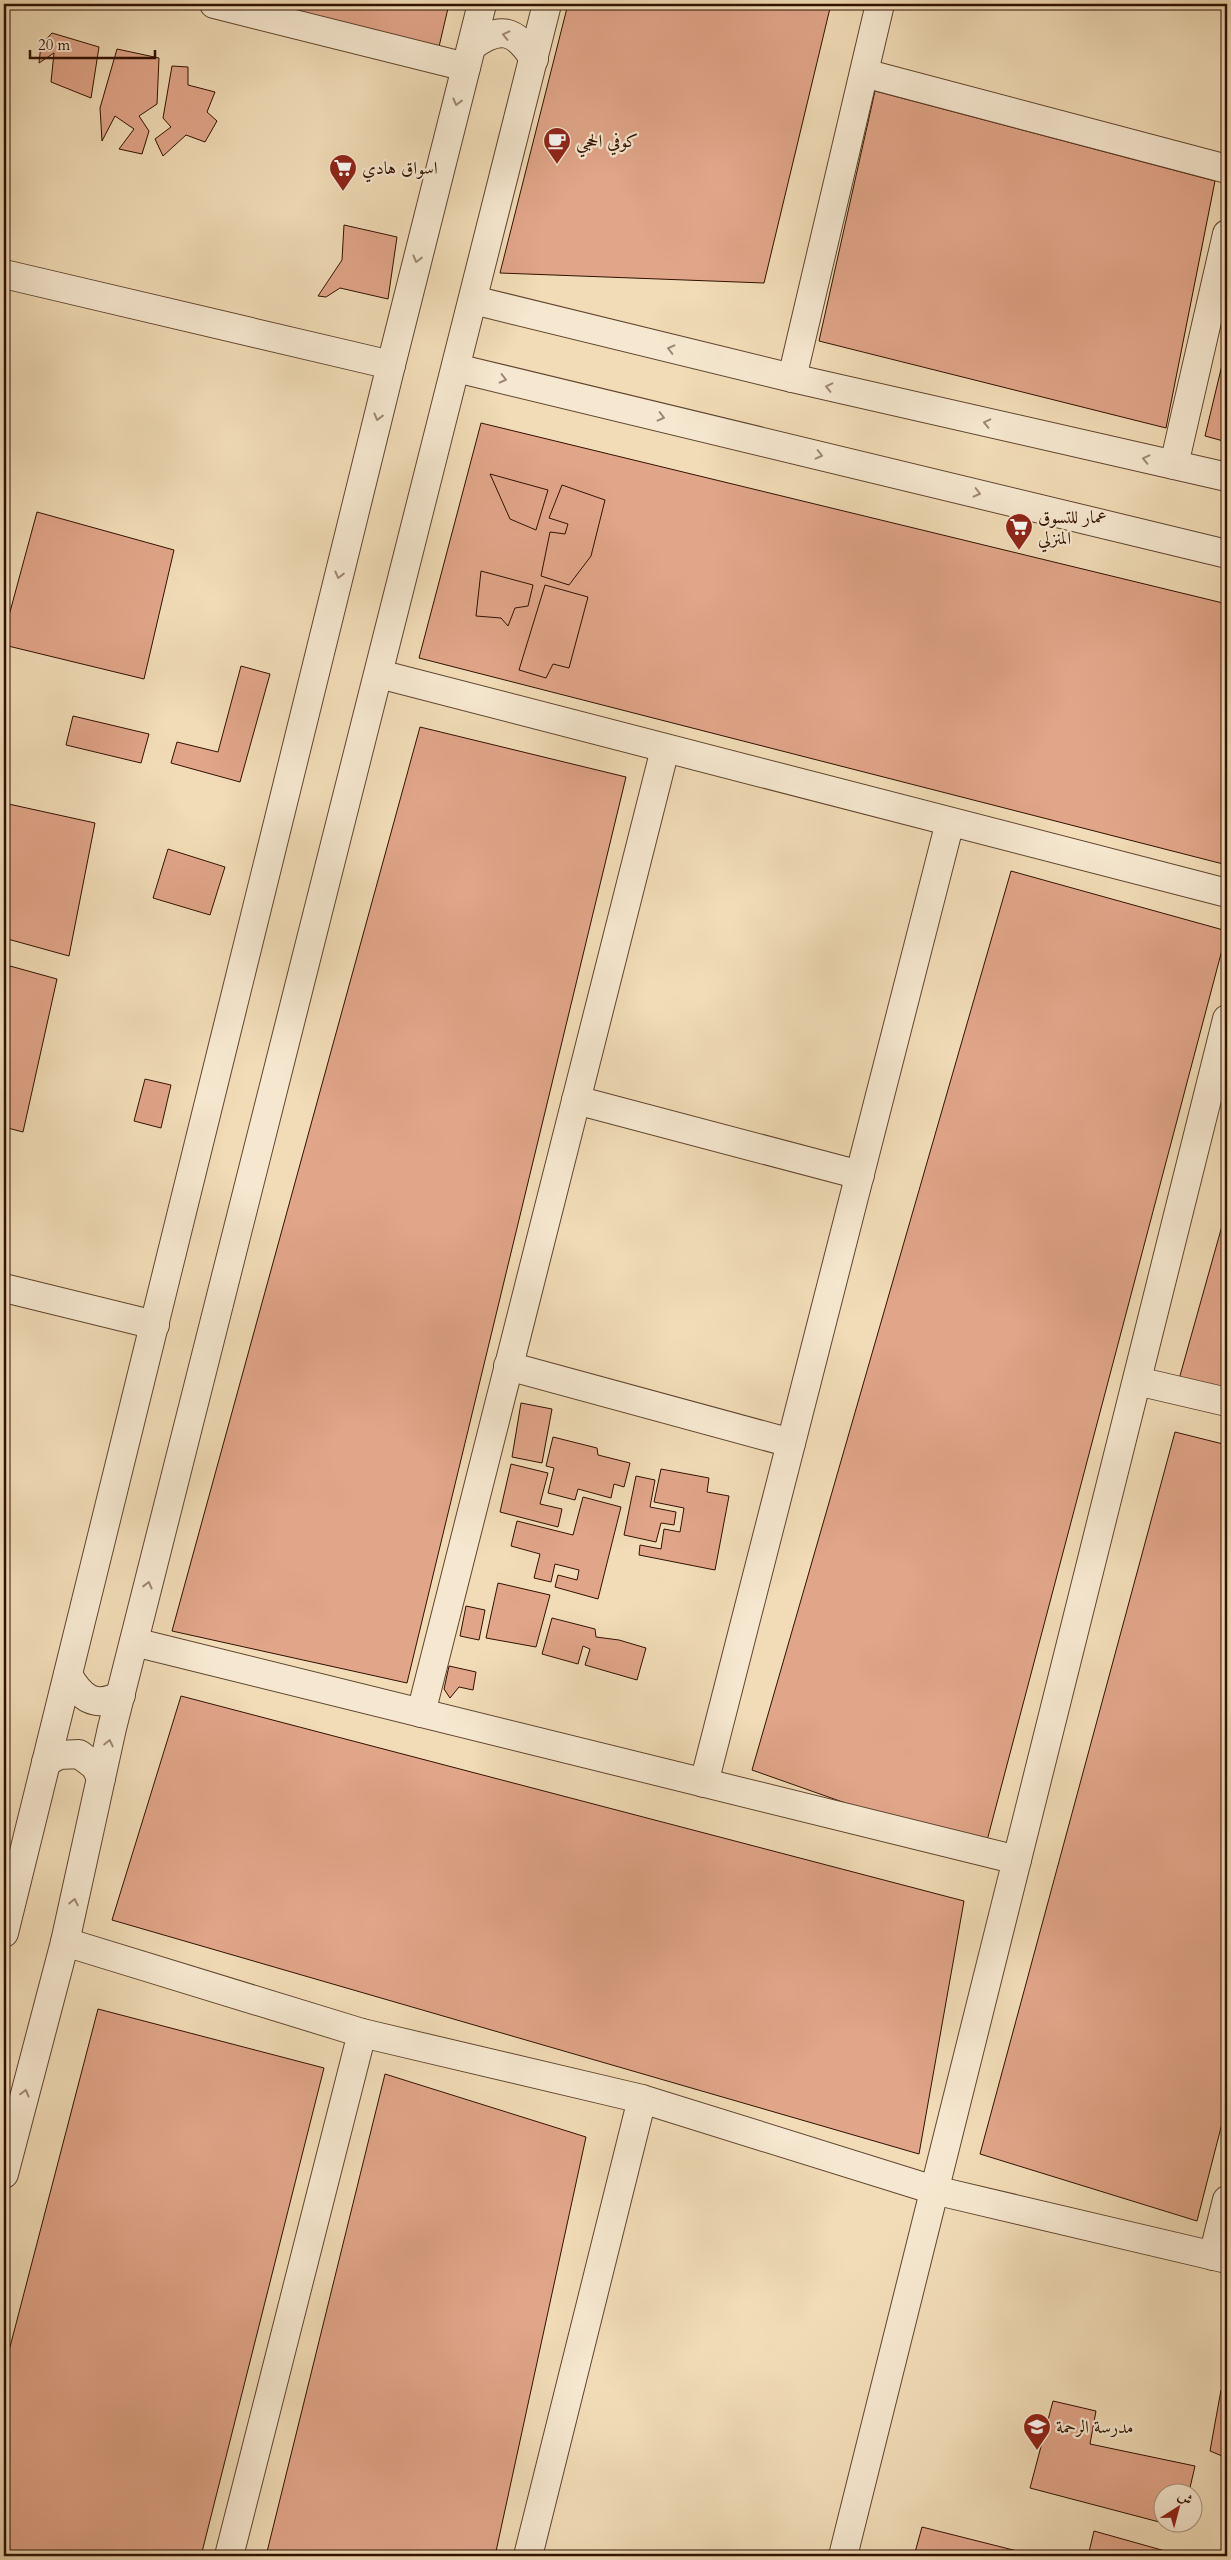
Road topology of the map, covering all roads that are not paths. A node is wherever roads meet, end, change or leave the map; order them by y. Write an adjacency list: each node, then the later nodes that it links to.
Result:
1 (214, 4): 5 (street)
2 (482, 4): 5 (street)
3 (547, 4): 6 (street)
4 (880, 4): 7 (street)
5 (469, 56): 6 (street, one-way to 5); 12 (street, one-way to 12)
6 (534, 59): 11 (street)
7 (864, 73): 8 (street); 14 (street)
8 (1227, 169)
9 (1227, 234): 15 (street)
10 (4, 274): 12 (street)
11 (474, 300): 13 (street); 14 (street, one-way to 11)
12 (391, 365): 26 (street, one-way to 26)
13 (456, 368): 17 (street, one-way to 17); 18 (street)
14 (792, 378): 15 (street, one-way to 14)
15 (1174, 465): 16 (street)
16 (1227, 478)
17 (1227, 554)
18 (380, 674): 19 (street); 31 (street, one-way to 18)
19 (665, 748): 20 (street); 23 (street)
20 (950, 822): 21 (street); 24 (street)
21 (1227, 893)
22 (1227, 1019): 28 (street)
23 (576, 1100): 24 (street); 27 (street)
24 (860, 1175): 30 (street)
25 (4, 1288): 26 (street)
26 (155, 1325): 32 (street)
27 (508, 1366): 30 (street); 34 (street)
28 (1137, 1381): 29 (street); 38 (street)
29 (1227, 1402)
30 (791, 1444): 37 (street)
31 (134, 1642): 33 (street); 34 (street)
32 (68, 1676): 33 (street); 35 (street)
33 (121, 1695): 36 (street, one-way to 33)
34 (420, 1713): 37 (street)
35 (46, 1762): 36 (street); 39 (street)
36 (101, 1778): 41 (street, one-way to 36)
37 (704, 1783): 38 (street)
38 (1017, 1860): 45 (street)
39 (9, 1893): 40 (street)
40 (4, 1933)
41 (65, 1942): 42 (street); 44 (street, one-way to 41)
42 (362, 2032): 43 (street); 48 (street)
43 (642, 2099): 45 (street); 49 (street)
44 (4, 2174)
45 (934, 2190): 47 (street); 50 (street)
46 (1227, 2200): 47 (street)
47 (1220, 2258)
48 (229, 2556)
49 (528, 2556)
50 (843, 2556)

